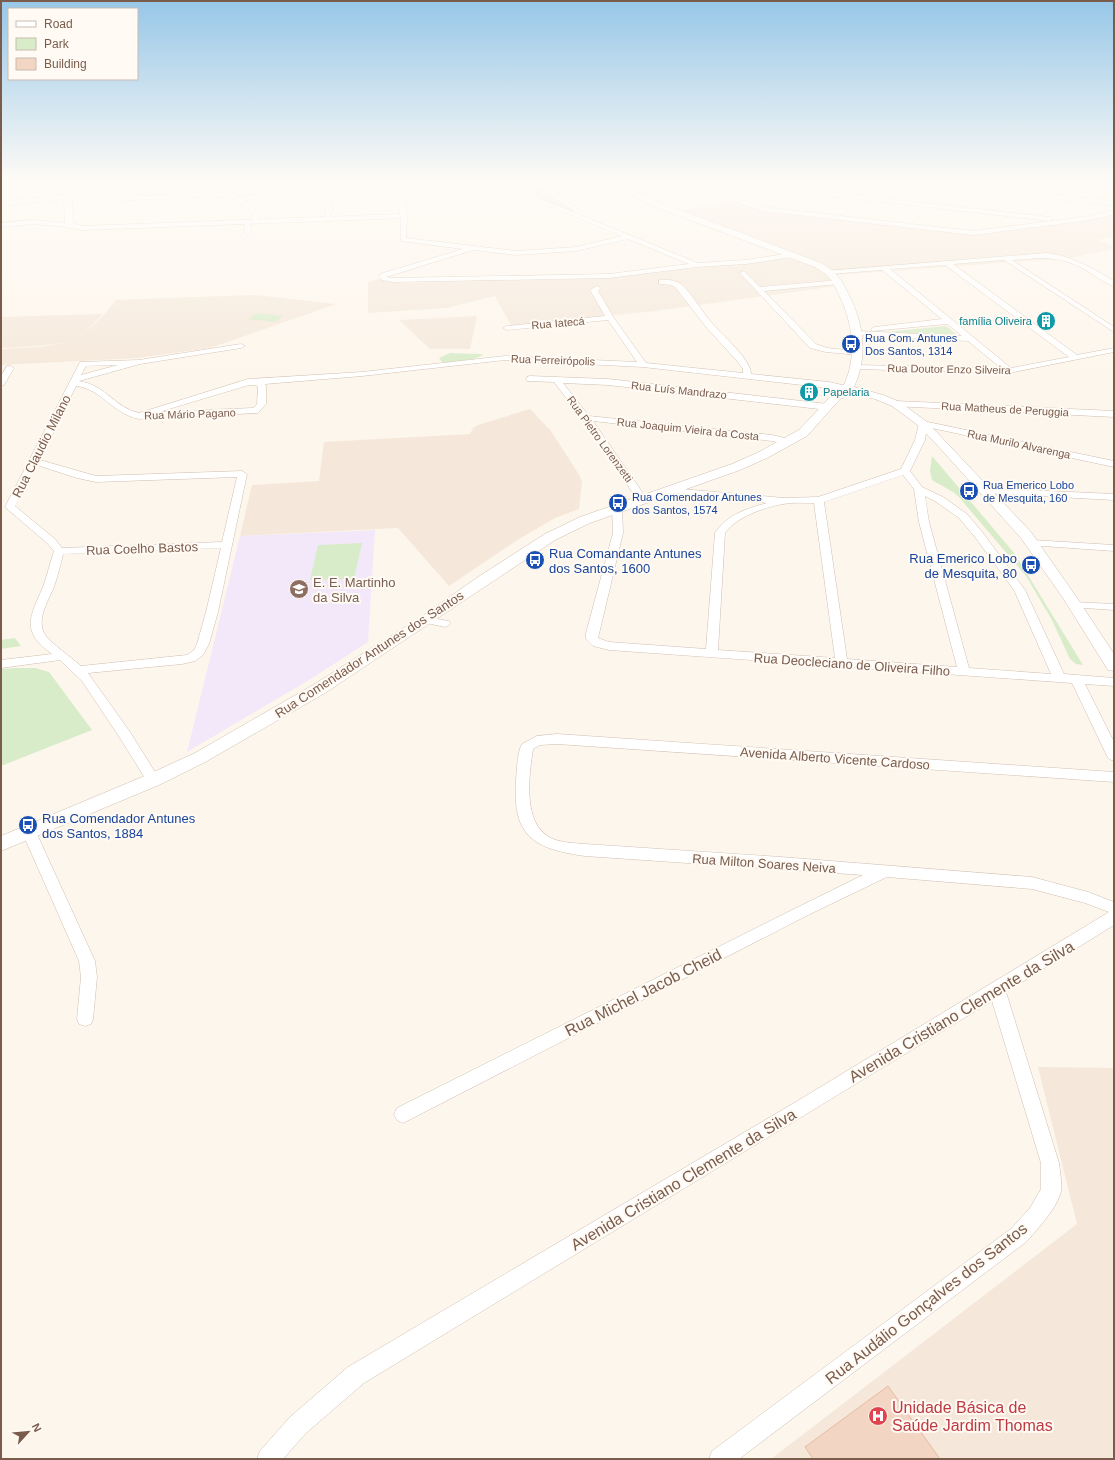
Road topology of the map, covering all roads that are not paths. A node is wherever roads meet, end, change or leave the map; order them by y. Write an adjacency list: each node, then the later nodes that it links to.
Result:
1 (473, 248): 11 (street)
2 (474, 248): 7 (street)
3 (490, 248): 7 (street)
4 (573, 248): 7 (street)
5 (655, 248): 11 (street)
6 (774, 248): 8 (street, Rua Comendador Antunes dos Santos)
7 (483, 249)
8 (792, 255): 11 (street); 13 (street, Rua Comendador Antunes dos Santos)
9 (1006, 259): 10 (street); 17 (street); 23 (street)
10 (947, 263): 12 (street); 29 (street)
11 (697, 265)
12 (884, 268): 13 (street); 21 (street)
13 (830, 272): 16 (street, Rua Comendador Antunes dos Santos)
14 (743, 273): 19 (street)
15 (662, 282): 35 (street)
16 (838, 282): 19 (street); 24 (street, Rua Comendador Antunes dos Santos)
17 (1114, 284)
18 (597, 288): 20 (street)
19 (758, 289): 28 (street)
20 (610, 318): 22 (street, Rua Iatecá); 31 (street)
21 (949, 322): 24 (street); 25 (street)
22 (507, 328)
23 (1114, 330)
24 (857, 332): 25 (street); 28 (street, Rua Comendador Antunes dos Santos)
25 (971, 339): 34 (street)
26 (241, 346): 30 (street, Rua Claudio Milano)
27 (1114, 350): 29 (street, Rua Doutor Enzo Silveira)
28 (856, 353): 32 (street, Rua Comendador Antunes dos Santos)
29 (1075, 358): 34 (street, Rua Doutor Enzo Silveira)
30 (139, 362): 38 (street, Rua Claudio Milano); 38 (street, Rua Claudio Milano)
31 (643, 365): 35 (street, Rua Ferreirópolis); 39 (street, Rua Ferreirópolis)
32 (854, 367): 34 (street, Rua Doutor Enzo Silveira); 41 (street, Rua Comendador Antunes dos Santos)
33 (10, 368): 40 (street)
34 (1008, 371)
35 (747, 376): 41 (street, Rua Ferreirópolis)
36 (530, 379): 37 (street, Rua Luís Mandrazo)
37 (556, 380): 41 (street, Rua Luís Mandrazo); 45 (street, Rua Pietro Lorenzetti)
38 (74, 381): 44 (street, Rua Mário Pagano); 49 (street, Rua Claudio Milano)
39 (256, 381): 44 (street, Rua Ferreirópolis); 44 (street, Rua Mário Pagano)
40 (1, 383)
41 (840, 403): 42 (street); 48 (street, Rua Comendador Antunes dos Santos)
42 (896, 404): 43 (street, Rua Matheus de Peruggia); 46 (street)
43 (1114, 414)
44 (139, 416)
45 (586, 418): 48 (street, Rua Joaquim Vieira da Costa); 57 (street, Rua Pietro Lorenzetti)
46 (923, 424): 50 (street, Rua Murilo Alvarenga); 52 (street); 55 (street)
47 (820, 432): 51 (street, Rua Comendador Antunes dos Santos)
48 (790, 442): 51 (street, Rua Comendador Antunes dos Santos)
49 (34, 462): 60 (street, Rua Claudio Milano); 63 (street)
50 (1114, 464)
51 (736, 468): 54 (street, Rua Comendador Antunes dos Santos)
52 (905, 471): 53 (street); 59 (street)
53 (919, 489): 76 (street); 77 (street)
54 (673, 490): 57 (street, Rua Comendador Antunes dos Santos); 58 (street)
55 (986, 491): 56 (street); 62 (street)
56 (1114, 497)
57 (642, 499): 61 (street, Rua Comendador Antunes dos Santos)
58 (784, 500): 59 (street); 70 (street)
59 (819, 500): 73 (street)
60 (5, 508): 65 (street, Rua Claudio Milano)
61 (617, 508): 68 (street, Rua Comendador Antunes dos Santos); 70 (street, Rua Deocleciano de Oliveira Filho)
62 (1032, 543): 64 (street); 66 (street)
63 (226, 545): 65 (street, Rua Coelho Bastos); 75 (street)
64 (1114, 548)
65 (59, 551): 71 (street)
66 (1074, 604): 67 (street); 74 (street)
67 (1114, 608)
68 (426, 620): 69 (street); 83 (street, Rua Comendador Antunes dos Santos)
69 (445, 623)
70 (712, 654): 73 (street, Rua Deocleciano de Oliveira Filho)
71 (63, 656): 72 (street); 75 (street)
72 (1, 664)
73 (842, 664): 76 (street, Rua Deocleciano de Oliveira Filho)
74 (1114, 666)
75 (79, 670): 83 (street)
76 (964, 672): 77 (street, Rua Deocleciano de Oliveira Filho)
77 (1059, 678): 78 (street, Rua Deocleciano de Oliveira Filho)
78 (1076, 679): 79 (street, Rua Deocleciano de Oliveira Filho); 81 (street)
79 (1114, 682)
80 (557, 739): 82 (street, Avenida Alberto Vicente Cardoso); 86 (street, Rua Milton Soares Neiva)
81 (1114, 756)
82 (1114, 777)
83 (153, 780): 84 (street, Rua Comendador Antunes dos Santos)
84 (29, 832): 85 (street, Rua Comendador Antunes dos Santos); 90 (street)
85 (1, 844)
86 (884, 872): 87 (street, Rua Milton Soares Neiva); 91 (street, Rua Michel Jacob Cheid)
87 (1114, 908)
88 (1114, 917): 89 (street, Avenida Cristiano Clemente da Silva)
89 (997, 989): 92 (street, Avenida Cristiano Clemente da Silva); 93 (street, Rua Audálio Gonçalves dos Santos)
90 (85, 1019)
91 (403, 1114)
92 (268, 1459)
93 (720, 1459)

